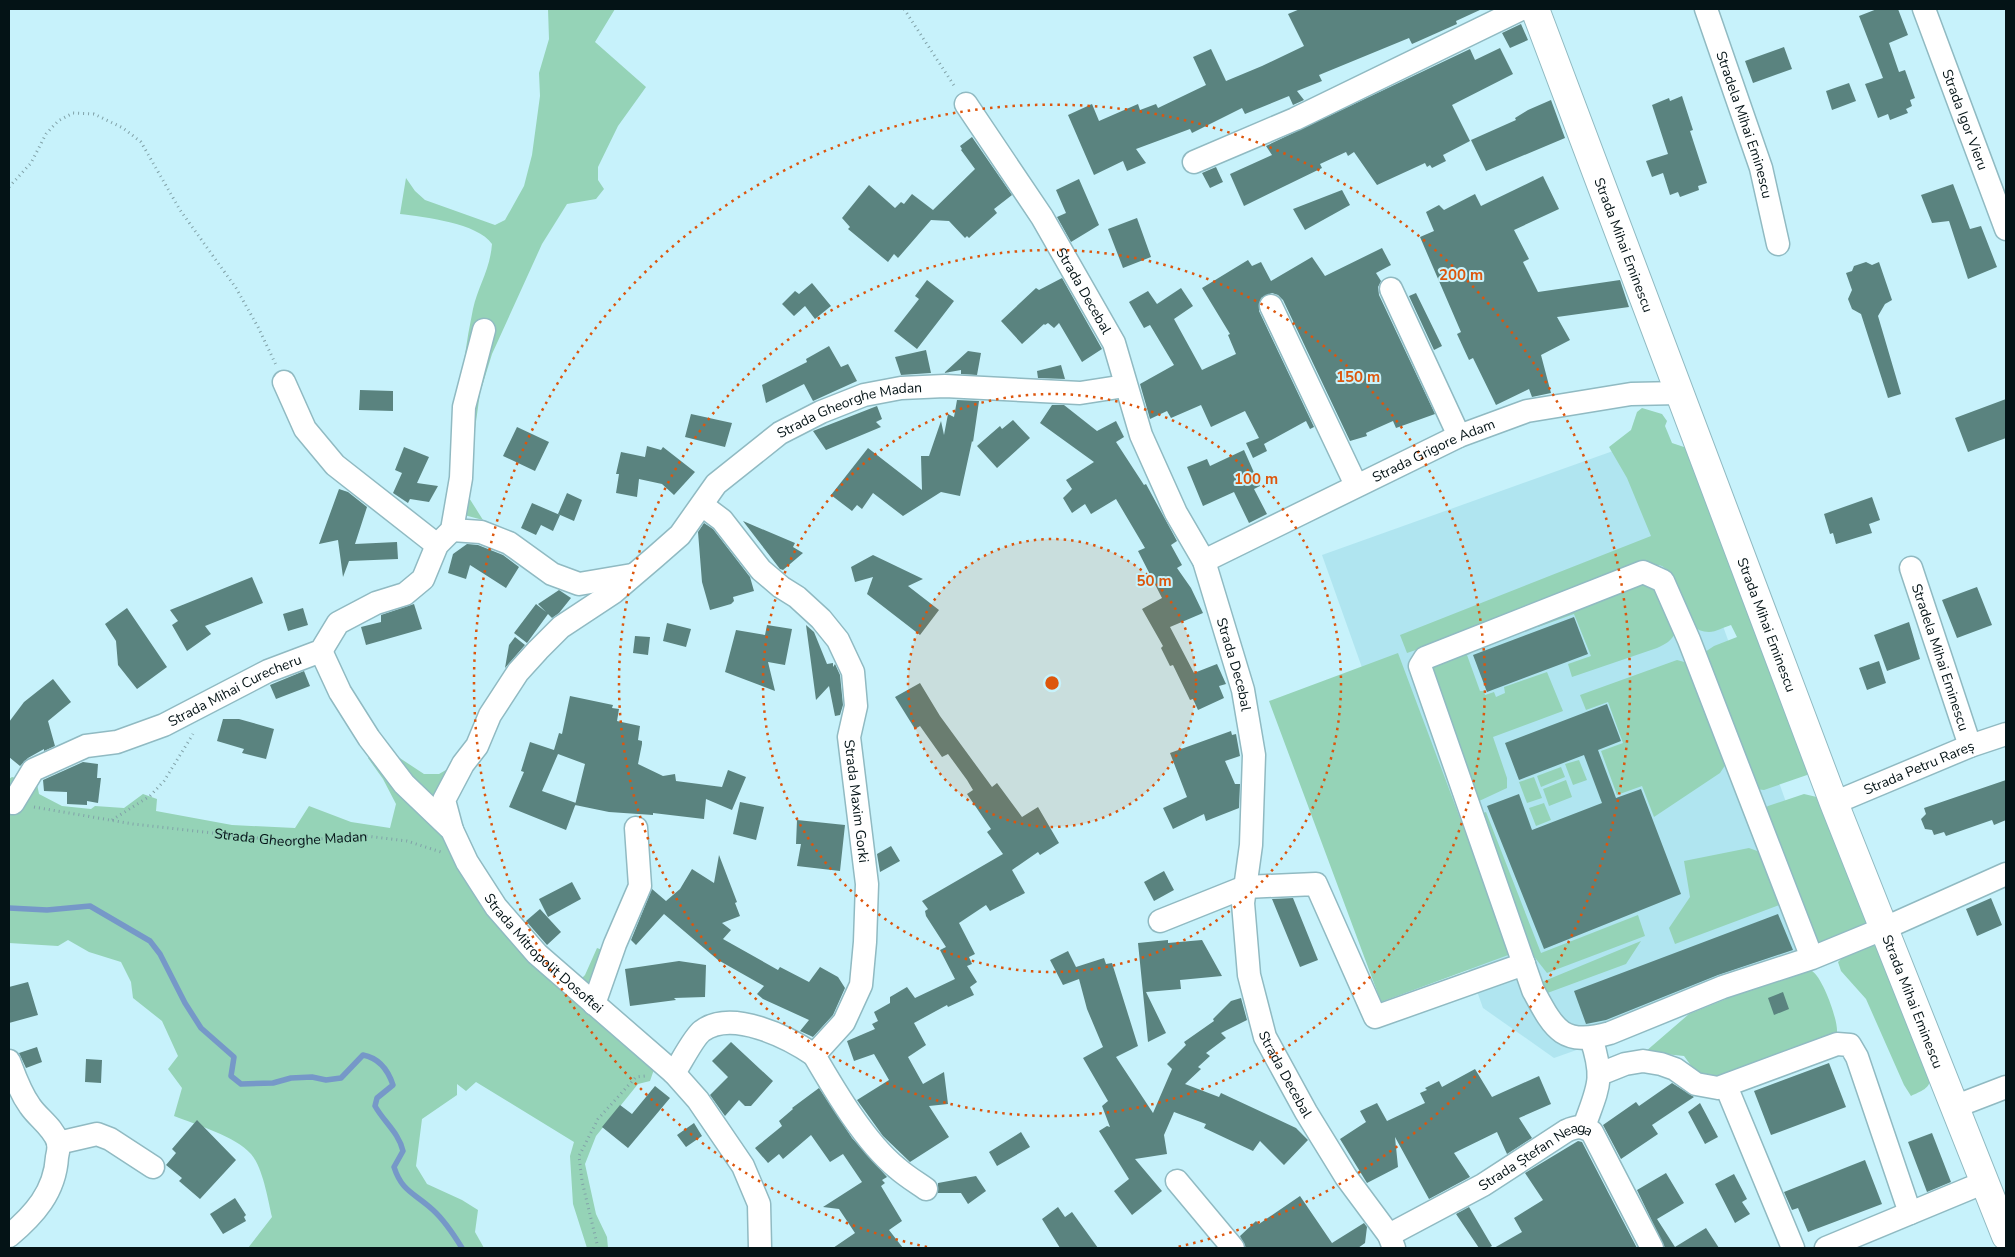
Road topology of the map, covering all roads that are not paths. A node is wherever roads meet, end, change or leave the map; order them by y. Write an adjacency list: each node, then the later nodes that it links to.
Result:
1 (1521, 9): 6 (street)
2 (1536, 9): 14 (main road, Strada Mihai Eminescu)
3 (1706, 9): 8 (street, Stradela Mihai Eminescu)
4 (1924, 9): 7 (street, Strada Igor Vieru)
5 (966, 104): 13 (street, Strada Decebal)
6 (1194, 162)
7 (2006, 229)
8 (1778, 244)
9 (1391, 289): 15 (street)
10 (1270, 306): 16 (street)
11 (484, 330): 18 (street)
12 (284, 382): 18 (street)
13 (1125, 386): 17 (street, Strada Gheorghe Madan); 19 (street, Strada Decebal)
14 (1679, 392): 15 (street, Strada Grigore Adam); 25 (main road, Strada Mihai Eminescu)
15 (1459, 436): 16 (street, Strada Grigore Adam)
16 (1356, 485): 19 (street, Strada Grigore Adam)
17 (702, 505): 21 (street, Strada Gheorghe Madan); 37 (street, Strada Maxim Gorki)
18 (445, 538): 21 (street); 22 (street)
19 (1204, 561): 30 (street, Strada Decebal)
20 (1911, 568): 24 (street, Stradela Mihai Eminescu)
21 (633, 575): 28 (street, Strada Gheorghe Madan)
22 (321, 651): 26 (street, Strada Mihai Curecheru); 28 (street, Strada Mitropolit Dosoftei)
23 (2006, 734): 24 (street, Strada Petru Rareș)
24 (1970, 746): 25 (street, Strada Petru Rareș)
25 (1834, 803): 32 (main road, Strada Mihai Eminescu)
26 (10, 806)
27 (636, 828): 35 (street)
28 (452, 830): 35 (street, Strada Mitropolit Dosoftei)
29 (2006, 874): 32 (street)
30 (1245, 887): 31 (street); 34 (street); 53 (street, Strada Decebal)
31 (1160, 921)
32 (1885, 928): 33 (street); 43 (main road, Strada Mihai Eminescu)
33 (1812, 958): 34 (street); 36 (street)
34 (1524, 964): 36 (street)
35 (594, 1004): 39 (street, Strada Mitropolit Dosoftei)
36 (1591, 1038): 40 (street)
37 (814, 1055): 39 (street); 49 (street)
38 (9, 1061): 45 (street)
39 (674, 1073): 54 (street, Strada Mitropolit Dosoftei)
40 (1600, 1074): 41 (street); 44 (street)
41 (1726, 1086): 50 (street); 57 (street)
42 (2006, 1087): 43 (street)
43 (1954, 1107): 48 (main road, Strada Mihai Eminescu)
44 (1584, 1127): 53 (street, Strada Ștefan Neaga); 56 (street, Strada Ștefan Neaga)
45 (58, 1143): 46 (street); 51 (street)
46 (153, 1167)
47 (1177, 1181): 55 (street)
48 (1985, 1182): 50 (street); 52 (main road, Strada Mihai Eminescu)
49 (926, 1189)
50 (1910, 1214): 58 (street)
51 (9, 1236)
52 (2006, 1236)
53 (1393, 1245)
54 (760, 1248)
55 (1234, 1248)
56 (1652, 1248)
57 (1793, 1248)
58 (1826, 1248)

